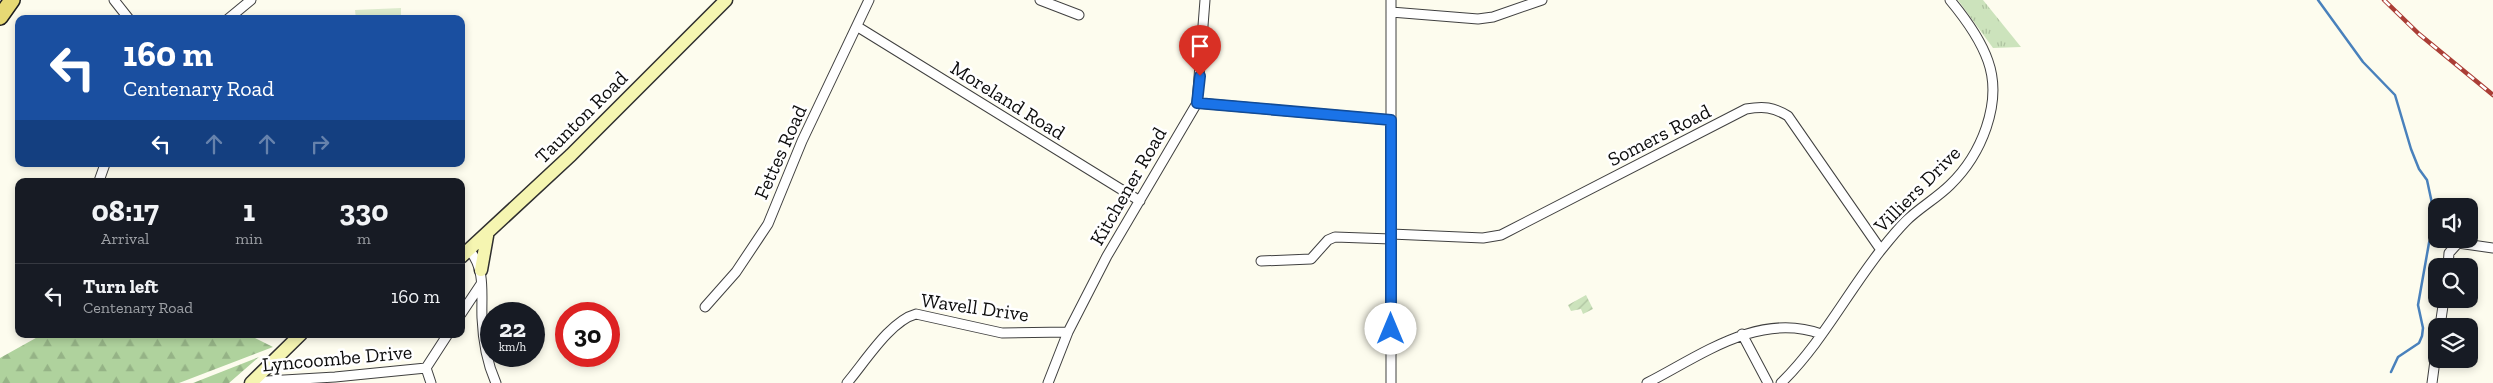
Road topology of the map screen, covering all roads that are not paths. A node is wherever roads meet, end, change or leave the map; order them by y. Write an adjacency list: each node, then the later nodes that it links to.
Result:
1 (12, 0): 15 (main road)
2 (114, 0): 13 (street)
3 (251, 0): 14 (street)
4 (726, 0): 20 (street, Taunton Road)
5 (869, 0): 16 (street, Fettes Road)
6 (1040, 0): 12 (street)
7 (1205, 0): 17 (street, Kitchener Road)
8 (1391, 0): 11 (street)
9 (1542, 0): 11 (street)
10 (1950, 0): 23 (street, Villiers Drive)
11 (1391, 12): 18 (street)
12 (1079, 14)
13 (126, 15)
14 (233, 15)
15 (0, 17)
16 (858, 27): 19 (street, Moreland Road); 29 (street, Fettes Road)
17 (1197, 103): 18 (street); 19 (street, Kitchener Road)
18 (1391, 120): 21 (street)
19 (1140, 201): 31 (street, Kitchener Road)
20 (487, 236): 24 (street, Taunton Road); 27 (street)
21 (1391, 237): 23 (street, Somers Road); 26 (street, Somers Road); 43 (street)
22 (2493, 248): 25 (street)
23 (1881, 250): 33 (street, Villiers Drive)
24 (466, 254): 27 (street)
25 (2450, 258)
26 (1261, 261)
27 (481, 270): 28 (street)
28 (482, 283): 30 (street); 40 (street)
29 (705, 307)
30 (465, 308)
31 (1068, 332): 41 (street, Wavell Drive); 42 (street, Kitchener Road)
32 (1742, 334): 33 (street); 44 (street); 45 (street)
33 (1821, 334): 46 (street, Villiers Drive)
34 (297, 338): 38 (street)
35 (445, 338): 36 (street)
36 (426, 368): 38 (street, Lyncoombe Drive); 39 (street)
37 (2434, 368): 47 (street)
38 (251, 383)
39 (430, 383)
40 (496, 383)
41 (847, 383)
42 (1048, 383)
43 (1392, 383)
44 (1647, 383)
45 (1768, 383)
46 (1781, 383)
47 (2432, 383)

